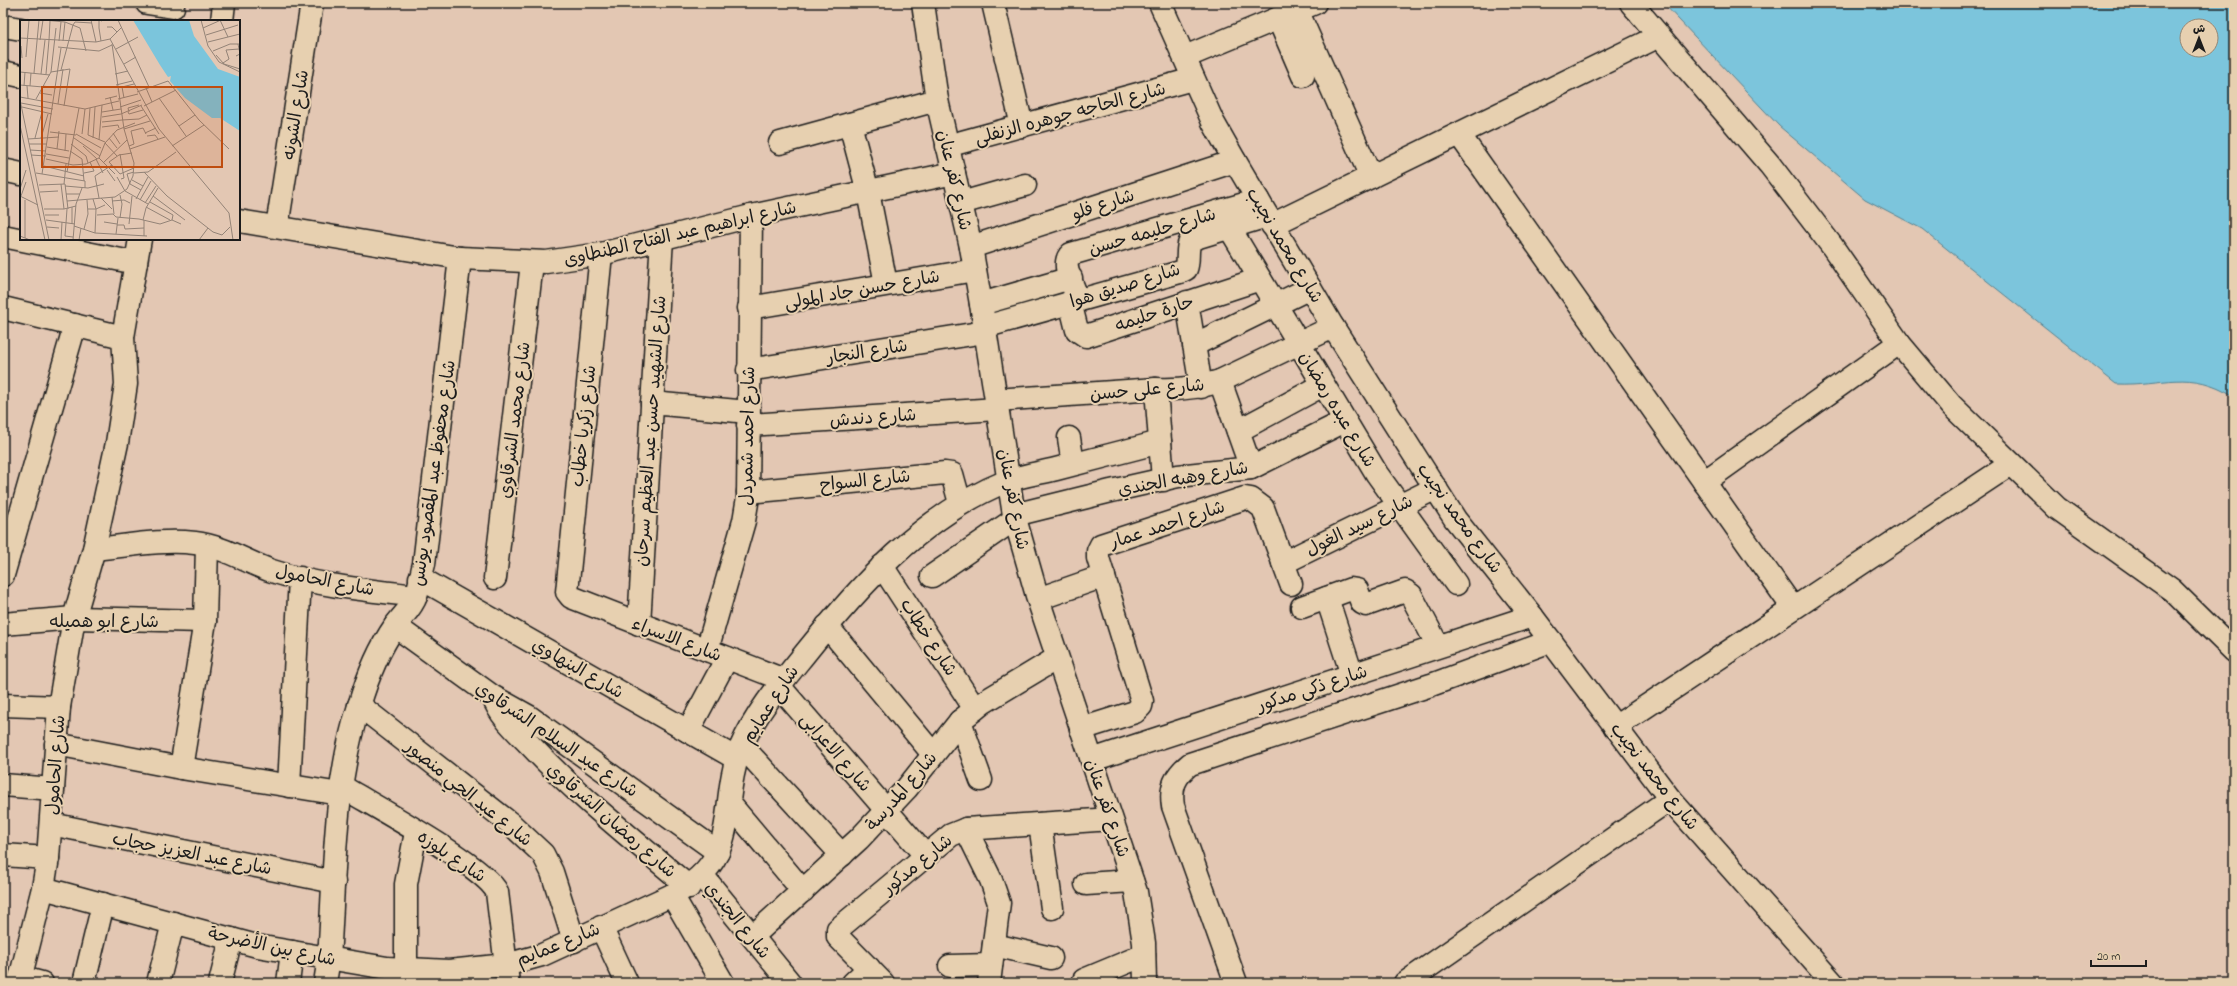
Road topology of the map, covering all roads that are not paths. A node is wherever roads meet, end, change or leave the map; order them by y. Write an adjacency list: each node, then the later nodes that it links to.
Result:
1 (147, 3): 9 (street)
2 (224, 3): 11 (street)
3 (312, 3): 37 (street, شارع الشونه)
4 (923, 3): 20 (street, شارع كفر عنان)
5 (993, 3): 22 (street)
6 (1160, 3): 15 (street, شارع محمد نجيب)
7 (1631, 3): 14 (street)
8 (1306, 6): 10 (street); 30 (street)
9 (173, 10)
10 (1278, 18): 15 (street); 18 (street)
11 (222, 20)
12 (3, 26): 13 (street)
13 (20, 29)
14 (1659, 36): 23 (street); 65 (street)
15 (1185, 57): 19 (street, شارع محمد نجيب)
16 (3, 72): 17 (street)
17 (20, 76)
18 (1303, 76)
19 (1194, 79): 22 (street, شارع الحاجه جوهره الزنفلى); 26 (street, شارع محمد نجيب)
20 (937, 100): 21 (street); 25 (street, شارع كفر عنان)
21 (850, 124): 24 (street); 32 (street)
22 (1022, 126): 25 (street, شارع الحاجه جوهره الزنفلى)
23 (1459, 134): 30 (street); 83 (street)
24 (780, 142)
25 (948, 146): 28 (street, شارع كفر عنان)
26 (1235, 161): 34 (street, شارع محمد نجيب); 44 (street, شارع فلو)
27 (3, 170): 29 (street)
28 (954, 173): 32 (street, شارع ابراهيم عبد الفتاح الطنطاوى); 33 (street, شارع كفر عنان)
29 (20, 174)
30 (1371, 177): 34 (street)
31 (1025, 185): 33 (street)
32 (868, 192): 35 (street, شارع ابراهيم عبد الفتاح الطنطاوى); 52 (street)
33 (961, 203): 44 (street, شارع كفر عنان)
34 (1266, 214): 38 (street, شارع صديق هوا); 50 (street, شارع حليمه حسن); 53 (street, شارع محمد نجيب)
35 (751, 216): 40 (street, شارع ابراهيم عبد الفتاح الطنطاوى); 59 (street, شارع احمد شمردل)
36 (240, 221): 37 (street, شارع ابراهيم عبد الفتاح الطنطاوى)
37 (277, 227): 46 (street, شارع ابراهيم عبد الفتاح الطنطاوى)
38 (1229, 227): 51 (street, شارع عبده رمضان); 54 (street, شارع صديق هوا)
39 (3, 236): 41 (street)
40 (662, 238): 45 (street, شارع ابراهيم عبد الفتاح الطنطاوى); 71 (street, شارع الشهيد حسن عبد العظيم سرحان)
41 (20, 239)
42 (23, 240): 47 (street)
43 (140, 240): 47 (street, شارع الحامول)
44 (971, 247): 49 (street, شارع كفر عنان)
45 (601, 254): 48 (street, شارع ابراهيم عبد الفتاح الطنطاوى); 101 (street, شارع زكريا خطاب)
46 (460, 258): 48 (street, شارع ابراهيم عبد الفتاح الطنطاوى); 100 (street, شارع محفوظ عبد المقصود يونس)
47 (136, 263): 63 (street, شارع الحامول)
48 (532, 263): 97 (street, شارع محمد الشرقاوي)
49 (975, 270): 52 (street, شارع حسن جاد المولى); 56 (street, شارع كفر عنان)
50 (1071, 278): 54 (street, شارع حليمه حسن); 56 (street)
51 (1260, 279): 55 (street, حارة حليمه); 57 (street, شارع عبده رمضان)
52 (886, 284): 59 (street, شارع حسن جاد المولى)
53 (1310, 288): 57 (street); 61 (street, شارع محمد نجيب)
54 (1074, 300): 55 (street, حارة حليمه); 62 (street, شارع صديق هوا)
55 (1187, 302): 66 (street)
56 (981, 304): 62 (street, شارع كفر عنان)
57 (1275, 305): 64 (street, شارع عبده رمضان); 66 (street)
58 (3, 308): 60 (street)
59 (749, 308): 67 (street, شارع احمد شمردل)
60 (75, 325): 63 (street); 93 (street)
61 (1333, 327): 64 (street, شارع على حسن); 84 (street, شارع محمد نجيب)
62 (985, 330): 67 (street, شارع النجار); 72 (street, شارع كفر عنان)
63 (123, 337): 90 (street, شارع الحامول)
64 (1298, 343): 68 (street, شارع على حسن); 69 (street, شارع عبده رمضان)
65 (1899, 343): 79 (street); 83 (street)
66 (1194, 345): 68 (street)
67 (748, 370): 73 (street, شارع احمد شمردل)
68 (1211, 384): 70 (street, شارع على حسن); 75 (street)
69 (1323, 385): 74 (street, شارع عبده رمضان); 75 (street)
70 (1156, 389): 72 (street, شارع على حسن); 77 (street)
71 (652, 403): 73 (street, شارع دندش); 110 (street, شارع الشهيد حسن عبد العظيم سرحان)
72 (997, 404): 73 (street, شارع دندش); 82 (street, شارع كفر عنان)
73 (748, 419): 85 (street, شارع احمد شمردل)
74 (1345, 421): 80 (street, شارع وهبه الجندي); 87 (street, شارع عبده رمضان)
75 (1238, 431): 80 (street)
76 (1068, 438): 78 (street)
77 (1160, 442): 78 (street, شارع عمايم); 81 (street)
78 (1073, 464): 82 (street, شارع عمايم)
79 (2011, 464): 105 (street); 116 (street)
80 (1251, 468): 81 (street, شارع وهبه الجندي)
81 (1163, 480): 88 (street, شارع وهبه الجندي)
82 (1008, 481): 86 (street, شارع عمايم); 88 (street, شارع كفر عنان)
83 (1704, 482): 105 (street)
84 (1436, 488): 87 (street, شارع سيد الغول); 106 (street, شارع محمد نجيب)
85 (748, 492): 86 (street, شارع السواح); 115 (street, شارع احمد شمردل)
86 (960, 503): 92 (street, شارع عمايم)
87 (1400, 506): 91 (street, شارع سيد الغول); 99 (street, شارع عبده رمضان)
88 (1015, 517): 94 (street); 103 (street, شارع كفر عنان)
89 (207, 546): 90 (street, شارع الحامول); 96 (street, شارع الحامول); 108 (street)
90 (94, 548): 107 (street, شارع الحامول)
91 (1283, 563): 95 (street, شارع احمد عمار); 98 (street, شارع احمد عمار)
92 (882, 566): 112 (street, شارع عمايم); 125 (street, شارع خطاب)
93 (3, 575)
94 (932, 576)
95 (1104, 576): 103 (street); 127 (street, شارع احمد عمار)
96 (300, 578): 100 (street, شارع الحامول); 136 (street)
97 (495, 578)
98 (1291, 584)
99 (1456, 584)
100 (418, 587): 111 (street, شارع محفوظ عبد المقصود يونس); 128 (street, شارع البنهاوي)
101 (571, 597): 110 (street, شارع الاسراء)
102 (1327, 598): 104 (street); 114 (street); 119 (street)
103 (1038, 600): 118 (street, شارع كفر عنان)
104 (1302, 607)
105 (1793, 608): 126 (street)
106 (1532, 616): 113 (street, شارع محمد نجيب); 114 (street, شارع ذكى مدكور)
107 (74, 618): 108 (street, شارع ابو هميله); 109 (street, شارع ابو هميله); 124 (street, شارع الحامول)
108 (205, 621): 133 (street)
109 (3, 624)
110 (639, 624): 115 (street, شارع الاسراء)
111 (395, 626): 121 (street, شارع عبد السلام الشرقاوي); 123 (street, شارع محفوظ عبد المقصود يونس)
112 (827, 626): 120 (street, شارع عمايم); 131 (street)
113 (1551, 641): 126 (street, شارع محمد نجيب); 187 (street)
114 (1438, 646): 119 (street, شارع ذكى مدكور)
115 (708, 650): 117 (street, شارع الاسراء)
116 (2234, 651)
117 (727, 658): 120 (street, شارع الاسراء); 128 (street)
118 (1057, 658): 125 (street, شارع المدرسة); 127 (street, شارع كفر عنان)
119 (1352, 675): 132 (street, شارع ذكى مدكور)
120 (781, 683): 130 (street, شارع عمايم); 141 (street, شارع الاعرابى)
121 (492, 696): 147 (street, شارع عبد السلام الشرقاوي); 155 (street, شارع رمضان الشرقاوي)
122 (3, 705): 124 (street)
123 (359, 705): 138 (street, شارع محفوظ عبد المقصود يونس); 164 (street, شارع عبد الحي منصور)
124 (59, 707): 129 (street, شارع الحامول)
125 (968, 715): 131 (street, شارع المدرسة); 134 (street, شارع خطاب)
126 (1615, 726): 139 (street, شارع محمد نجيب)
127 (1081, 729): 132 (street, شارع كفر عنان)
128 (688, 731): 130 (street, شارع البنهاوي)
129 (56, 744): 133 (street); 137 (street, شارع الحامول)
130 (739, 752): 140 (street, شارع عمايم); 149 (street, شارع البنهاوي)
131 (933, 754): 141 (street, شارع المدرسة)
132 (1092, 760): 142 (street, شارع كفر عنان)
133 (181, 768): 136 (street)
134 (981, 780)
135 (3, 785): 137 (street)
136 (289, 786): 138 (street)
137 (53, 789): 143 (street, شارع الحامول)
138 (341, 790): 146 (street, شارع بلوزه); 152 (street, شارع محفوظ عبد المقصود يونس)
139 (1670, 799): 188 (street); 189 (street, شارع محمد نجيب)
140 (730, 804): 147 (street, شارع عمايم); 157 (street)
141 (886, 810): 149 (street, شارع المدرسة); 150 (street, شارع الاعرابى)
142 (1112, 819): 144 (street, شارع مدكور); 153 (street, شارع كفر عنان)
143 (51, 824): 151 (street, شارع الحامول); 152 (street, شارع عبد العزيز حجاب)
144 (1040, 824): 145 (street, شارع مدكور); 159 (street)
145 (966, 829): 150 (street, شارع مدكور); 169 (street)
146 (416, 832): 171 (street); 172 (street, شارع بلوزه)
147 (718, 852): 155 (street, شارع عمايم)
148 (3, 855): 151 (street)
149 (842, 855): 157 (street, شارع المدرسة)
150 (926, 855): 173 (street, شارع مدكور)
151 (48, 858): 156 (street, شارع الحامول)
152 (334, 882): 167 (street, شارع محفوظ عبد المقصود يونس)
153 (1132, 882): 154 (street); 166 (street, شارع كفر عنان)
154 (1086, 884)
155 (688, 886): 161 (street, شارع عمايم); 162 (street, شارع الجندي); 183 (street)
156 (43, 888): 158 (street, شارع بين الأضرحة); 174 (street, شارع الحامول)
157 (803, 891): 162 (street, شارع المدرسة)
158 (103, 904): 160 (street, شارع بين الأضرحة); 177 (street)
159 (1052, 908)
160 (173, 923): 163 (street, شارع بين الأضرحة); 178 (street)
161 (601, 927): 164 (street, شارع عمايم); 182 (street)
162 (752, 936): 184 (street, شارع الجندي)
163 (231, 939): 165 (street, شارع بين الأضرحة); 179 (street)
164 (574, 941): 172 (street, شارع عمايم)
165 (292, 952): 167 (street, شارع بين الأضرحة); 180 (street)
166 (1144, 955): 175 (street); 186 (street, شارع كفر عنان)
167 (329, 958): 171 (street, شارع بين الأضرحة); 181 (street, شارع محفوظ عبد المقصود يونس)
168 (1051, 958): 169 (street)
169 (992, 964): 170 (street)
170 (950, 966)
171 (406, 969): 172 (street, شارع بين الأضرحة)
172 (507, 974)
173 (876, 975): 185 (street)
174 (19, 980): 176 (street)
175 (1084, 980)
176 (42, 983)
177 (84, 983)
178 (158, 983)
179 (220, 983)
180 (288, 983)
181 (326, 983)
182 (627, 983)
183 (723, 983)
184 (790, 983)
185 (853, 983)
186 (1145, 983)
187 (1236, 983)
188 (1406, 983)
189 (1833, 983)

